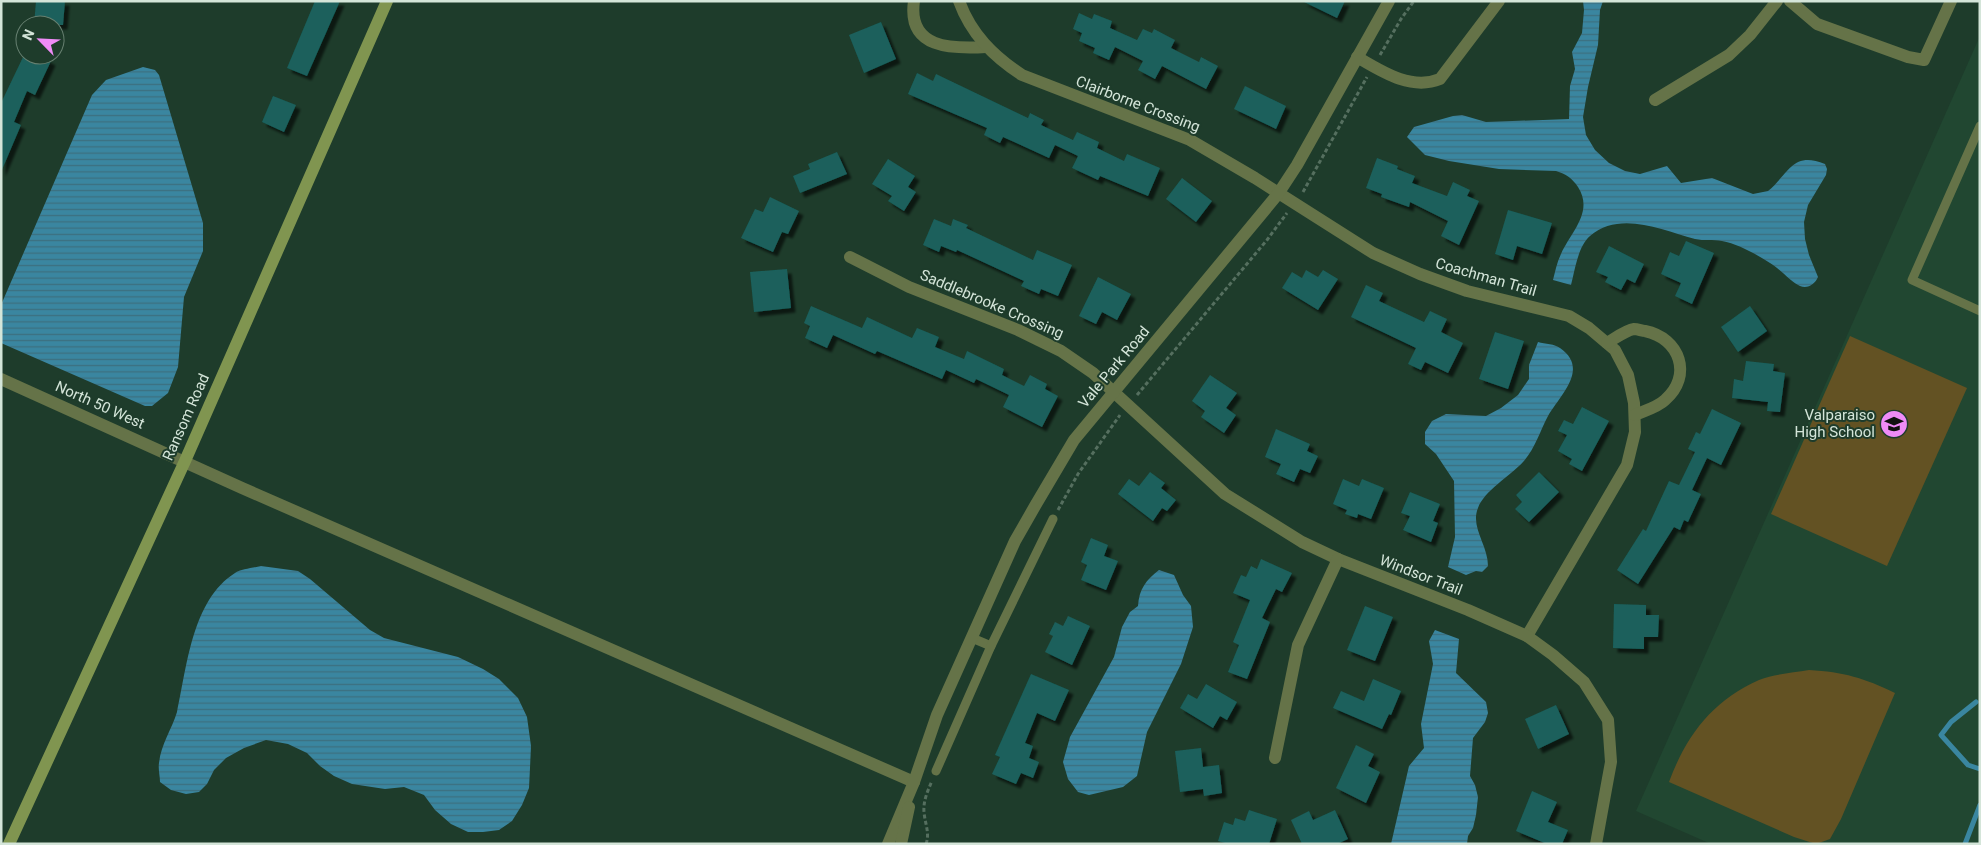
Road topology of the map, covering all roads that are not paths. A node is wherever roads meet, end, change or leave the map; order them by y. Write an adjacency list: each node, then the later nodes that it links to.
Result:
1 (387, 1): 20 (main road, Ransom Road)
2 (914, 1): 9 (street)
3 (959, 1): 9 (street, Clairborne Crossing)
4 (1389, 1): 10 (street, Vale Park Road)
5 (1499, 1): 10 (street)
6 (1776, 1): 11 (street)
7 (1790, 1): 8 (street)
8 (1951, 1)
9 (986, 47): 13 (street, Clairborne Crossing)
10 (1357, 57): 13 (street, Vale Park Road)
11 (1656, 100)
12 (1980, 126): 15 (lane)
13 (1278, 194): 16 (street, Coachman Trail); 18 (street, Vale Park Road)
14 (850, 257): 18 (street, Saddlebrooke Crossing)
15 (1980, 311)
16 (1607, 343): 19 (street, Coachman Trail); 19 (street)
17 (1, 379): 20 (street, North 50 West)
18 (1114, 393): 22 (street, Windsor Trail); 24 (street, Vale Park Road)
19 (1634, 416): 23 (street, Coachman Trail)
20 (185, 461): 28 (street, North 50 West); 29 (main road, Ransom Road)
21 (1053, 519): 25 (lane)
22 (1338, 559): 23 (street, Windsor Trail); 26 (street)
23 (1527, 636): 32 (street, Windsor Trail)
24 (972, 638): 25 (lane); 28 (street, Vale Park Road)
25 (991, 646): 27 (lane)
26 (1275, 758)
27 (936, 771)
28 (914, 782): 30 (street, Vale Park Road); 31 (street, Vale Park Road)
29 (10, 844)
30 (888, 844)
31 (901, 844)
32 (1596, 844)

